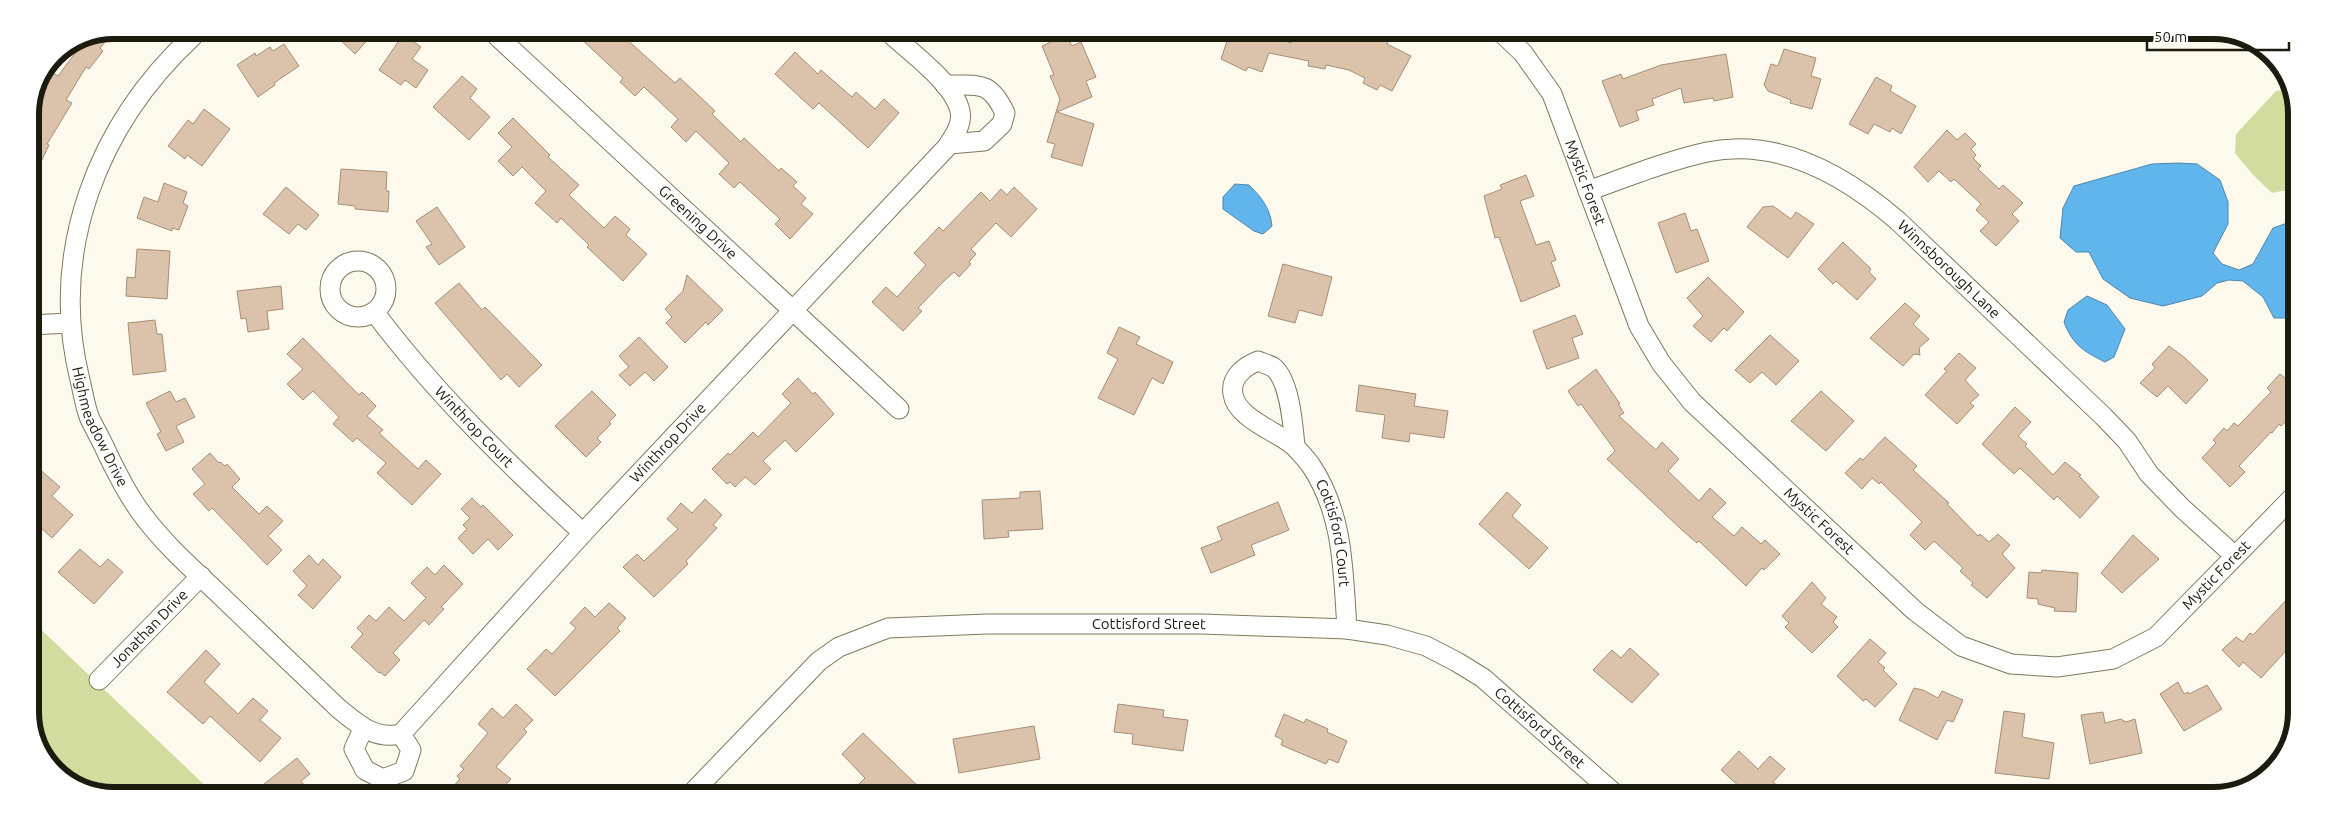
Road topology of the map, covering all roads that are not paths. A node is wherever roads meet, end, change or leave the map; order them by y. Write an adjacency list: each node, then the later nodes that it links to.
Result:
1 (190, 39): 10 (street, Highmeadow Drive)
2 (500, 39): 8 (street, Greening Drive)
3 (896, 39): 5 (street)
4 (1508, 39): 7 (street, Mystic Forest)
5 (945, 85): 6 (street, Winthrop Drive); 6 (street)
6 (949, 144): 8 (street, Winthrop Drive)
7 (1588, 191): 16 (street, Winnsborough Lane); 16 (street, Mystic Forest)
8 (792, 310): 12 (street, Greening Drive); 15 (street, Winthrop Drive)
9 (375, 313): 15 (street, Winthrop Court)
10 (70, 323): 11 (street); 17 (street, Highmeadow Drive)
11 (39, 325)
12 (899, 408)
13 (1294, 446): 18 (street, Cottisford Court)
14 (2288, 502): 16 (street, Mystic Forest)
15 (584, 533): 21 (street, Winthrop Drive)
16 (2235, 556)
17 (201, 576): 19 (street, Jonathan Drive); 20 (street, Highmeadow Drive)
18 (1347, 629): 22 (street, Cottisford Street); 23 (street, Cottisford Street)
19 (100, 680)
20 (363, 729): 21 (street, Highmeadow Drive); 21 (street)
21 (394, 736)
22 (698, 787)
23 (1607, 787)

